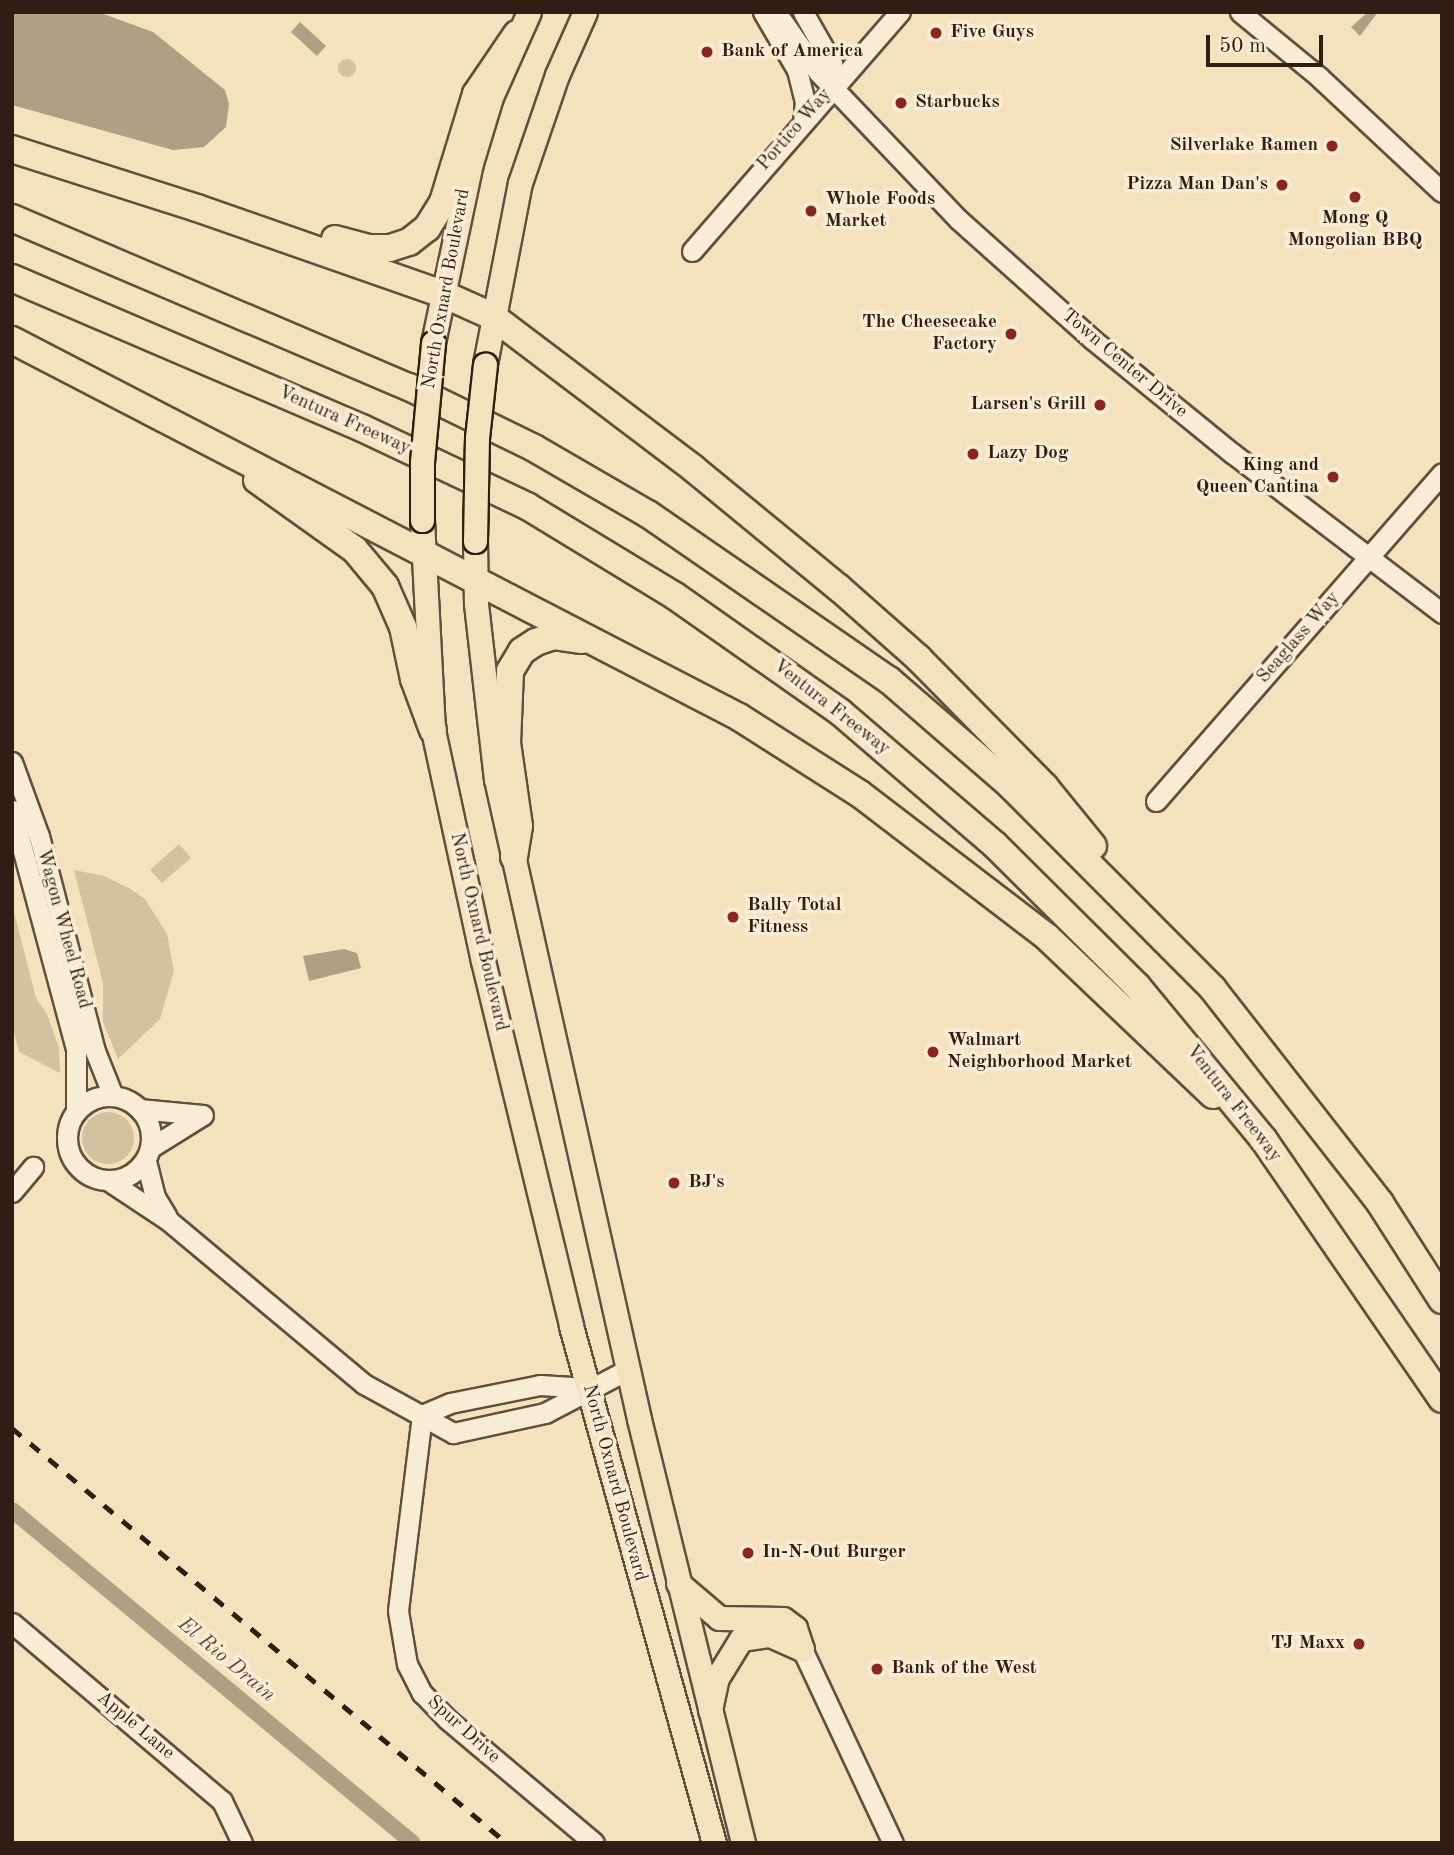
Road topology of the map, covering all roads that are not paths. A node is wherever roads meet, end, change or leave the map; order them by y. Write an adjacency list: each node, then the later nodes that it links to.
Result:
1 (585, 12): 17 (main road, North Oxnard Boulevard)
2 (763, 12): 9 (street)
3 (776, 12): 8 (street, Town Center Drive)
4 (803, 12): 8 (street)
5 (900, 12): 8 (street, Portico Way)
6 (1240, 12): 11 (street)
7 (523, 23): 12 (highway); 16 (main road, North Oxnard Boulevard)
8 (833, 85): 9 (street, Portico Way); 21 (street, Town Center Drive)
9 (803, 122): 14 (street, Portico Way)
10 (12, 149): 12 (highway)
11 (1442, 192)
12 (197, 208): 16 (highway)
13 (12, 218): 32 (highway)
14 (692, 251)
15 (12, 278): 36 (highway, Ventura Freeway)
16 (443, 294): 17 (highway); 22 (main road, North Oxnard Boulevard, bridge)
17 (492, 316): 23 (main road, North Oxnard Boulevard, bridge); 32 (highway)
18 (12, 340): 19 (highway)
19 (233, 457): 22 (highway); 26 (highway)
20 (1442, 473): 21 (street, Seaglass Way)
21 (1371, 555): 24 (street, Town Center Drive); 28 (street, Seaglass Way)
22 (423, 556): 23 (highway); 26 (main road, North Oxnard Boulevard)
23 (476, 581): 25 (highway); 31 (main road, North Oxnard Boulevard)
24 (1442, 613)
25 (603, 646): 31 (highway); 36 (highway)
26 (433, 730): 44 (main road, North Oxnard Boulevard)
27 (12, 762): 30 (street, Wagon Wheel Road)
28 (1156, 801)
29 (12, 810): 30 (street, Wagon Wheel Road)
30 (24, 840): 33 (street, Wagon Wheel Road); 35 (street, Wagon Wheel Road)
31 (514, 857): 43 (main road, North Oxnard Boulevard)
32 (1164, 935): 42 (highway)
33 (113, 1096): 34 (street); 35 (street)
34 (139, 1109): 37 (street); 37 (street)
35 (76, 1110): 39 (street)
36 (1264, 1140): 45 (highway, Ventura Freeway)
37 (148, 1155): 39 (street); 41 (street)
38 (33, 1167): 40 (street)
39 (109, 1181): 41 (street)
40 (12, 1192)
41 (169, 1221): 46 (street)
42 (1442, 1300)
43 (627, 1370): 44 (street); 47 (main road, North Oxnard Boulevard)
44 (587, 1388): 46 (street); 46 (street); 53 (main road, North Oxnard Boulevard)
45 (1442, 1399)
46 (422, 1415): 52 (street, Spur Drive)
47 (678, 1583): 49 (main road); 50 (main road, North Oxnard Boulevard)
48 (12, 1623): 51 (street, Apple Lane)
49 (802, 1649): 50 (main road); 55 (street)
50 (708, 1715): 54 (main road, North Oxnard Boulevard)
51 (243, 1842)
52 (594, 1843)
53 (714, 1843)
54 (743, 1843)
55 (893, 1843)

